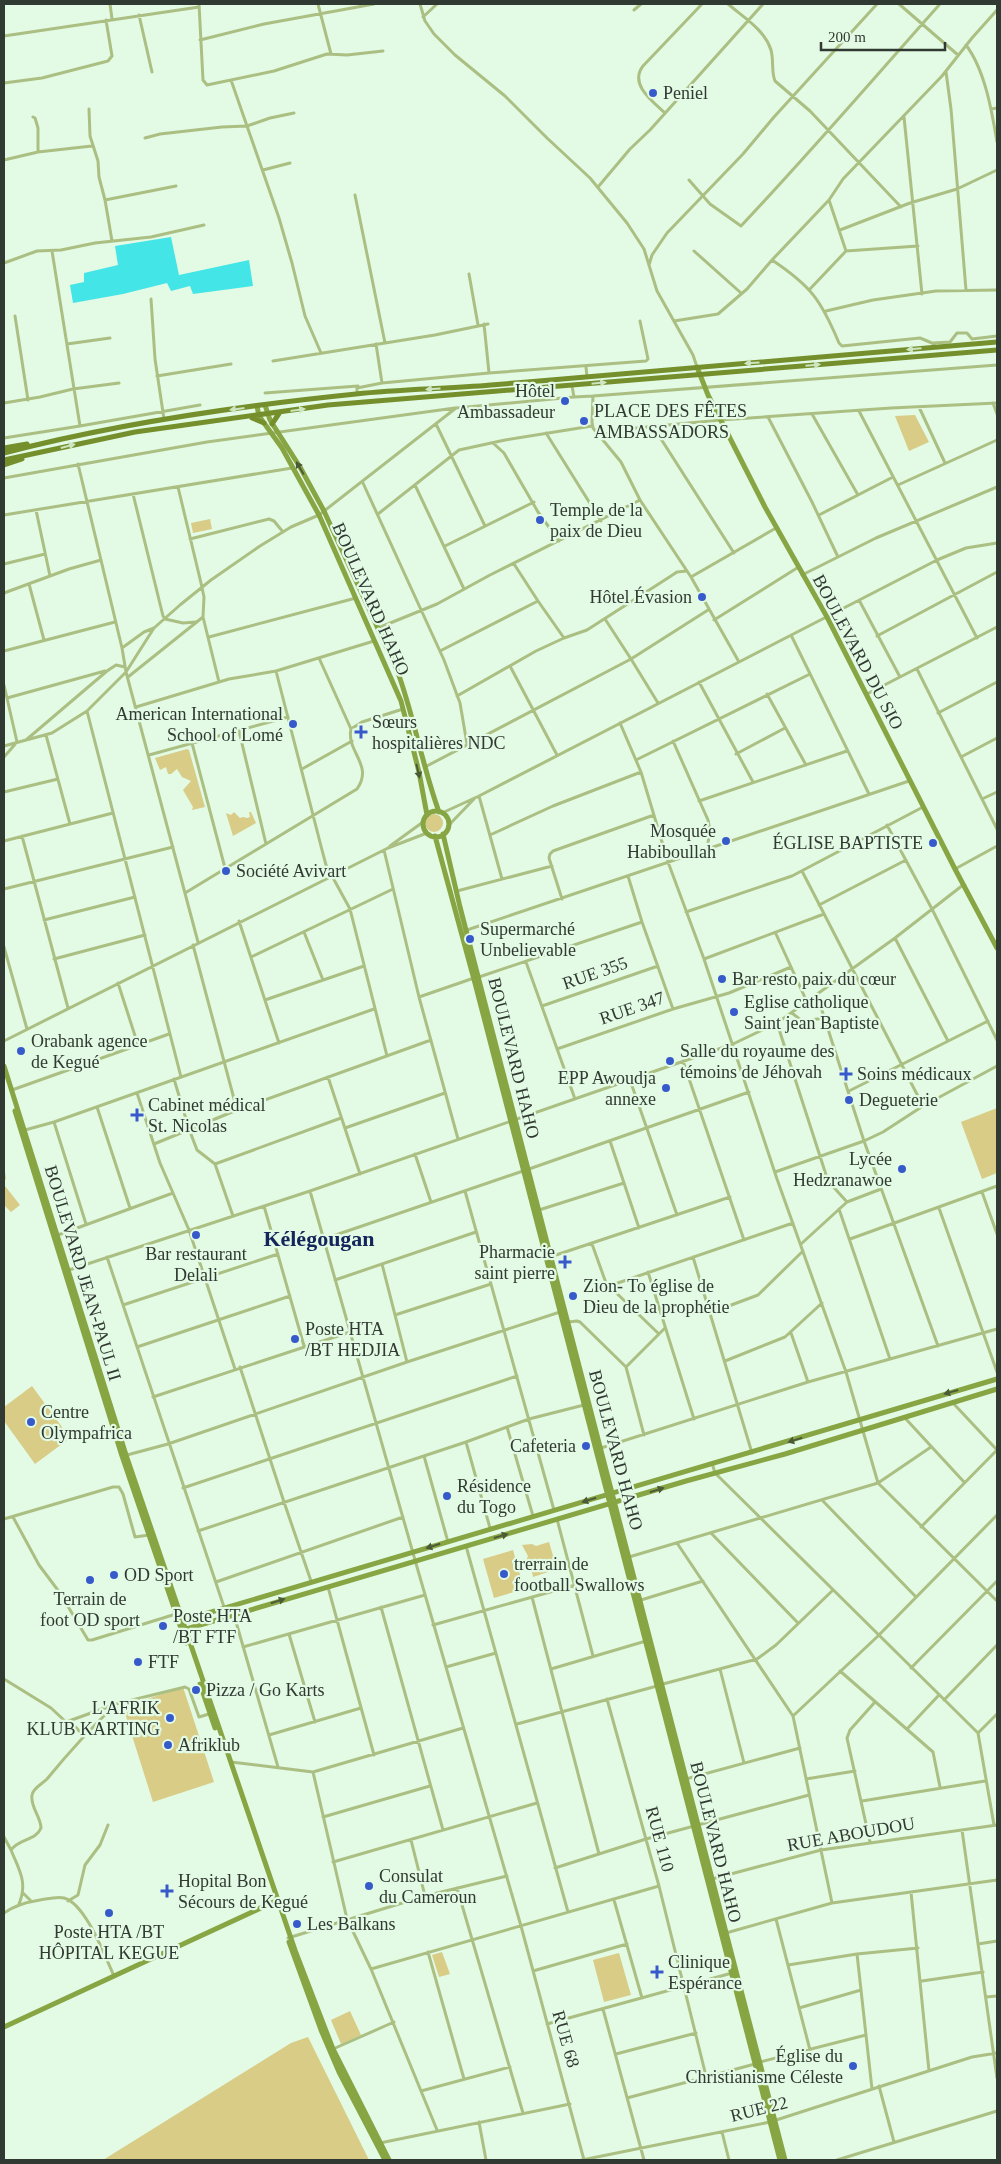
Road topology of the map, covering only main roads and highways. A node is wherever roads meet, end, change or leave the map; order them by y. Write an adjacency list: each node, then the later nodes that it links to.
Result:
1 (997, 342): 3 (main road, one-way to 3)
2 (997, 350): 4 (main road, one-way to 2)
3 (697, 367): 4 (main road, BOULEVARD DU SIO); 5 (main road, one-way to 5)
4 (698, 374): 7 (main road, one-way to 4); 26 (main road, BOULEVARD DU SIO)
5 (265, 405): 6 (main road); 8 (main road, BOULEVARD HAHO)
6 (257, 406): 9 (main road, BOULEVARD HAHO); 14 (main road, one-way to 14)
7 (280, 412): 8 (main road); 12 (main road)
8 (267, 415): 9 (main road); 12 (main road, BOULEVARD HAHO)
9 (259, 416): 10 (main road); 11 (main road, BOULEVARD HAHO)
10 (249, 417): 11 (main road); 17 (main road, one-way to 10)
11 (264, 423): 13 (main road, BOULEVARD HAHO)
12 (272, 424): 13 (main road, BOULEVARD HAHO)
13 (275, 433): 20 (main road, BOULEVARD HAHO, one-way to 13); 21 (main road, BOULEVARD HAHO)
14 (47, 442): 15 (main road); 16 (main road)
15 (4, 448)
16 (4, 453)
17 (40, 453): 18 (main road); 19 (main road)
18 (4, 460)
19 (4, 465)
20 (314, 491): 21 (main road); 22 (main road, BOULEVARD HAHO)
21 (308, 495): 23 (main road, BOULEVARD HAHO, one-way to 23)
22 (441, 812): 23 (main road); 24 (main road)
23 (426, 815): 25 (main road)
24 (444, 834): 25 (main road); 27 (main road, BOULEVARD HAHO)
25 (435, 836): 27 (main road, BOULEVARD HAHO)
26 (997, 948)
27 (477, 977): 30 (main road, BOULEVARD HAHO)
28 (4, 1066): 33 (main road, BOULEVARD JEAN-PAUL II)
29 (4, 1077): 33 (main road, BOULEVARD JEAN-PAUL II)
30 (563, 1311): 34 (main road, BOULEVARD HAHO); 34 (main road, BOULEVARD HAHO)
31 (997, 1379): 34 (main road, one-way to 34)
32 (997, 1389): 35 (main road, one-way to 32)
33 (124, 1456): 36 (main road, BOULEVARD JEAN-PAUL II); 36 (main road, BOULEVARD JEAN-PAUL II)
34 (610, 1493): 35 (main road, BOULEVARD HAHO); 37 (main road, one-way to 37)
35 (612, 1504): 38 (main road, one-way to 35); 39 (main road, BOULEVARD HAHO); 39 (main road, BOULEVARD HAHO)
36 (177, 1614): 37 (main road, BOULEVARD JEAN-PAUL II)
37 (180, 1622): 38 (main road, BOULEVARD JEAN-PAUL II)
38 (183, 1630): 41 (main road, BOULEVARD JEAN-PAUL II); 41 (main road, BOULEVARD JEAN-PAUL II)
39 (660, 1685): 40 (main road, BOULEVARD HAHO); 40 (main road, BOULEVARD HAHO)
40 (696, 1827): 43 (main road, BOULEVARD HAHO); 43 (main road, BOULEVARD HAHO)
41 (277, 1901): 42 (main road, BOULEVARD JEAN-PAUL II); 44 (main road)
42 (289, 1938): 46 (main road, BOULEVARD JEAN-PAUL II); 47 (main road, BOULEVARD JEAN-PAUL II)
43 (733, 1973): 45 (main road, BOULEVARD HAHO)
44 (4, 2027)
45 (773, 2122): 48 (main road, BOULEVARD HAHO); 49 (main road, BOULEVARD HAHO)
46 (385, 2160)
47 (389, 2160)
48 (780, 2160)
49 (785, 2160)

